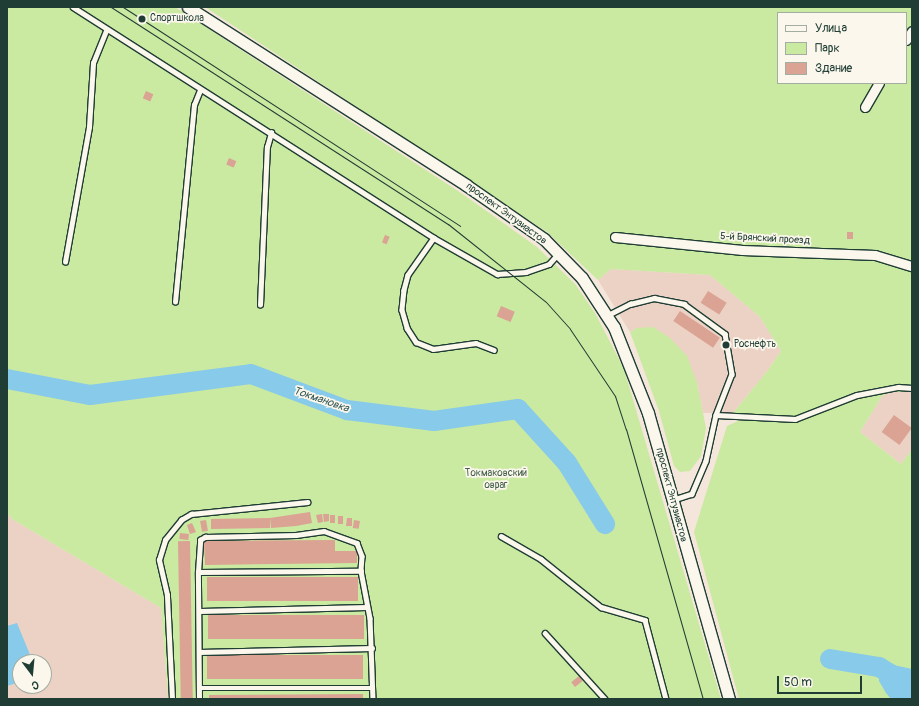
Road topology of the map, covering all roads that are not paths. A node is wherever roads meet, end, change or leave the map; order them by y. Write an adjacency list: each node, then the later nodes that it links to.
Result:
1 (73, 7): 3 (lane)
2 (188, 7): 10 (street, проспект Энтузиастов)
3 (106, 30): 5 (lane); 11 (lane)
4 (878, 84): 6 (street)
5 (200, 90): 7 (lane); 13 (lane)
6 (865, 107)
7 (271, 133): 9 (lane); 14 (lane)
8 (615, 237): 12 (street, 5-й Брянский проезд)
9 (434, 238): 10 (lane); 16 (lane)
10 (558, 254): 15 (street, проспект Энтузиастов)
11 (65, 262)
12 (912, 266)
13 (175, 302)
14 (260, 305)
15 (608, 316): 18 (lane); 19 (street, проспект Энтузиастов)
16 (494, 350)
17 (912, 388): 18 (lane)
18 (716, 416): 19 (lane)
19 (672, 500): 36 (street, проспект Энтузиастов)
20 (307, 502): 31 (lane)
21 (501, 536): 35 (lane)
22 (361, 571): 23 (lane); 23 (lane); 24 (lane)
23 (198, 572): 25 (lane)
24 (367, 608): 25 (lane); 27 (lane)
25 (200, 611): 28 (lane)
26 (545, 633): 34 (lane)
27 (372, 648): 28 (lane); 30 (lane)
28 (199, 652): 29 (lane)
29 (199, 688): 30 (lane); 32 (lane)
30 (372, 688): 33 (lane)
31 (172, 699)
32 (199, 699)
33 (373, 699)
34 (605, 699)
35 (666, 699)
36 (729, 699)

